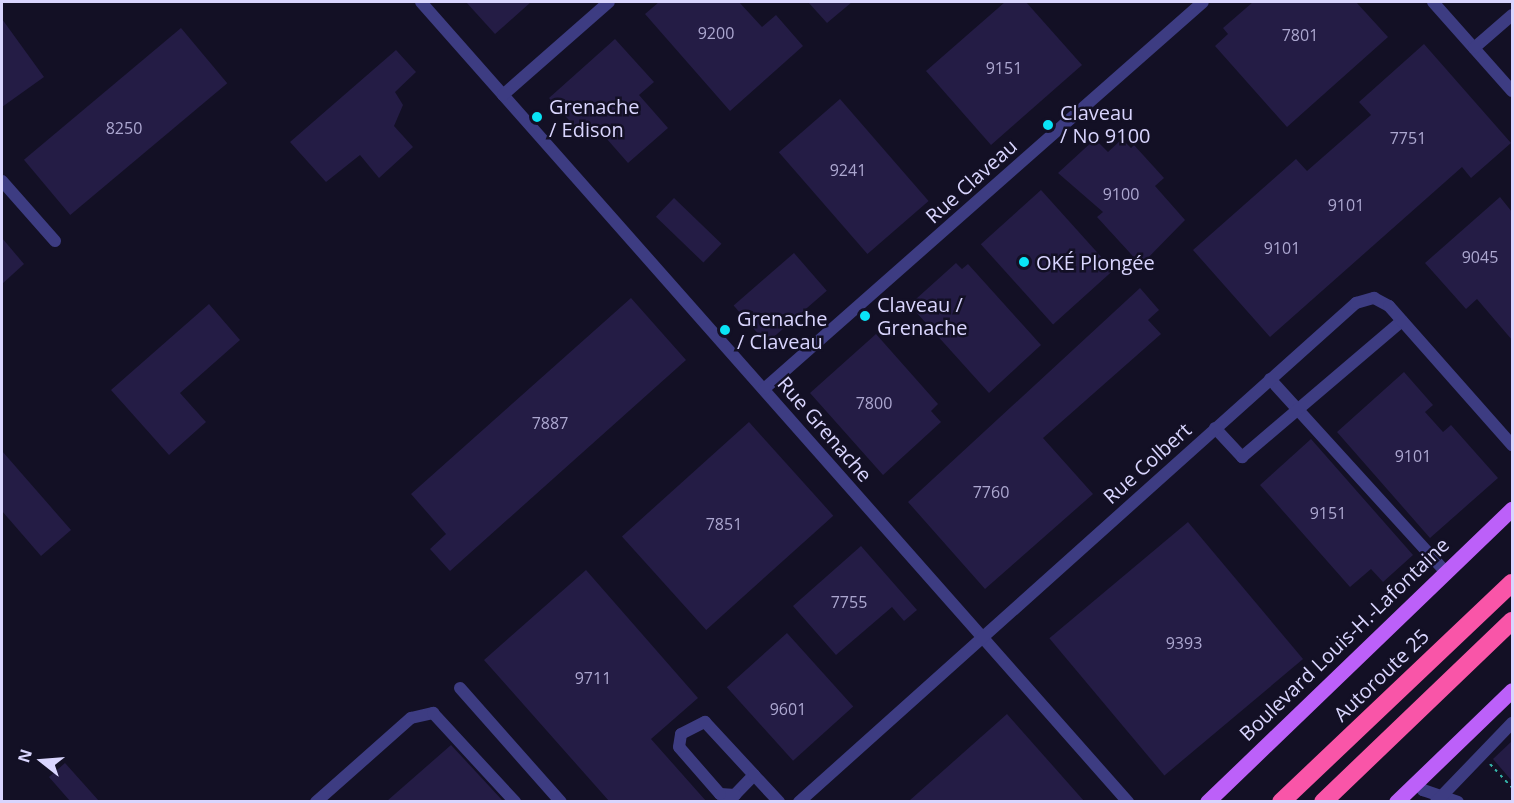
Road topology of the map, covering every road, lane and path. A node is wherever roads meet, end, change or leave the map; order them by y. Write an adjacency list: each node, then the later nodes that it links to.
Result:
1 (421, 2): 8 (street, Rue Grenache)
2 (609, 2): 8 (street)
3 (1203, 2): 13 (street, Rue Claveau)
4 (1433, 2): 6 (street)
5 (1512, 15): 6 (street)
6 (1474, 48): 7 (street)
7 (1512, 88)
8 (503, 95): 13 (street, Rue Grenache)
9 (2, 181): 10 (street)
10 (55, 242)
11 (1402, 321): 12 (street, Rue Colbert); 14 (street); 16 (street, Rue Colbert)
12 (1270, 379): 14 (street); 15 (street, Rue Colbert)
13 (764, 389): 21 (street, Rue Grenache)
14 (1298, 410): 15 (street); 18 (street)
15 (1215, 428): 21 (street, Rue Colbert)
16 (1512, 445)
17 (1512, 509): 18 (main road, Boulevard Louis-H.-Lafontaine)
18 (1444, 570): 36 (main road, Boulevard Louis-H.-Lafontaine)
19 (1512, 583): 37 (highway, Autoroute 25)
20 (1512, 621): 38 (highway)
21 (981, 637): 34 (street, Rue Colbert); 35 (street, Rue Grenache)
22 (460, 688): 32 (street)
23 (1512, 690): 27 (main road)
24 (1512, 723): 29 (street)
25 (1488, 760): 28 (path)
26 (754, 775): 26 (street); 33 (street)
27 (1416, 782): 29 (street); 39 (main road)
28 (1512, 788)
29 (1439, 798): 40 (street)
30 (316, 801): 31 (street)
31 (516, 801)
32 (561, 801)
33 (779, 801)
34 (799, 801)
35 (1128, 801)
36 (1207, 801)
37 (1281, 801)
38 (1323, 801)
39 (1396, 801)
40 (1458, 801)

